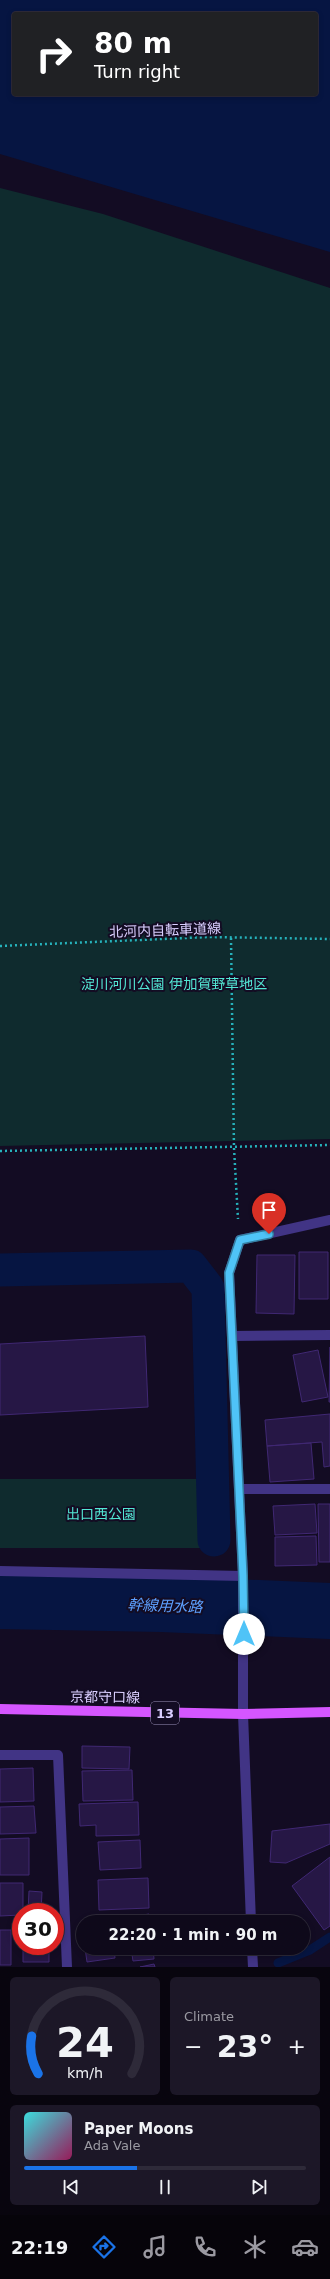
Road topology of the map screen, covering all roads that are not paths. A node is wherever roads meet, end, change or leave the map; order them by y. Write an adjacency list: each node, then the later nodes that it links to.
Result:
1 (330, 1220): 3 (street)
2 (330, 1335): 3 (street)
3 (232, 1336): 4 (street)
4 (239, 1489): 5 (street); 7 (street)
5 (330, 1489)
6 (0, 1571): 7 (street)
7 (243, 1576): 10 (street)
8 (0, 1709): 10 (main road, 京都守口線 / 13)
9 (330, 1712): 10 (main road, 京都守口線 / 13)
10 (243, 1714): 12 (street)
11 (0, 1755): 14 (street)
12 (251, 1915)
13 (252, 1955): 15 (street)
14 (67, 1967)
15 (253, 1967)

